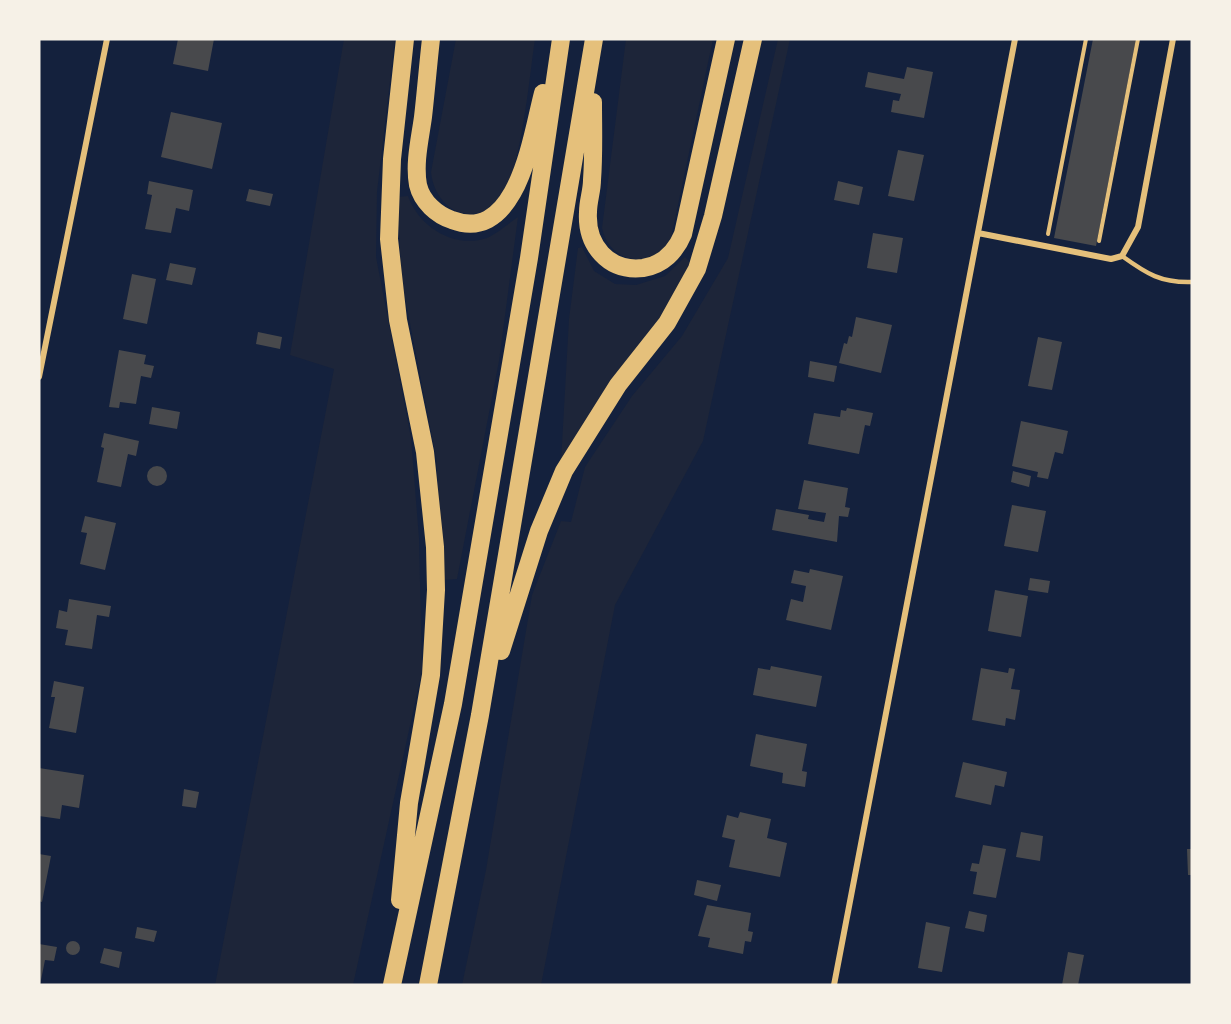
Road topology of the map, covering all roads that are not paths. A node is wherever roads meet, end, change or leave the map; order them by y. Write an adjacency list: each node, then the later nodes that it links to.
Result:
1 (107, 39): 13 (street)
2 (405, 39): 15 (highway)
3 (431, 39): 4 (highway)
4 (559, 39): 15 (highway)
5 (726, 39): 9 (highway)
6 (753, 39): 14 (highway)
7 (1015, 39): 10 (street)
8 (1173, 39): 11 (street)
9 (593, 43): 14 (highway)
10 (978, 233): 11 (street); 17 (street)
11 (1122, 256): 12 (lane)
12 (1192, 282)
13 (39, 377)
14 (480, 715): 16 (highway)
15 (392, 982)
16 (428, 985)
17 (834, 985)

